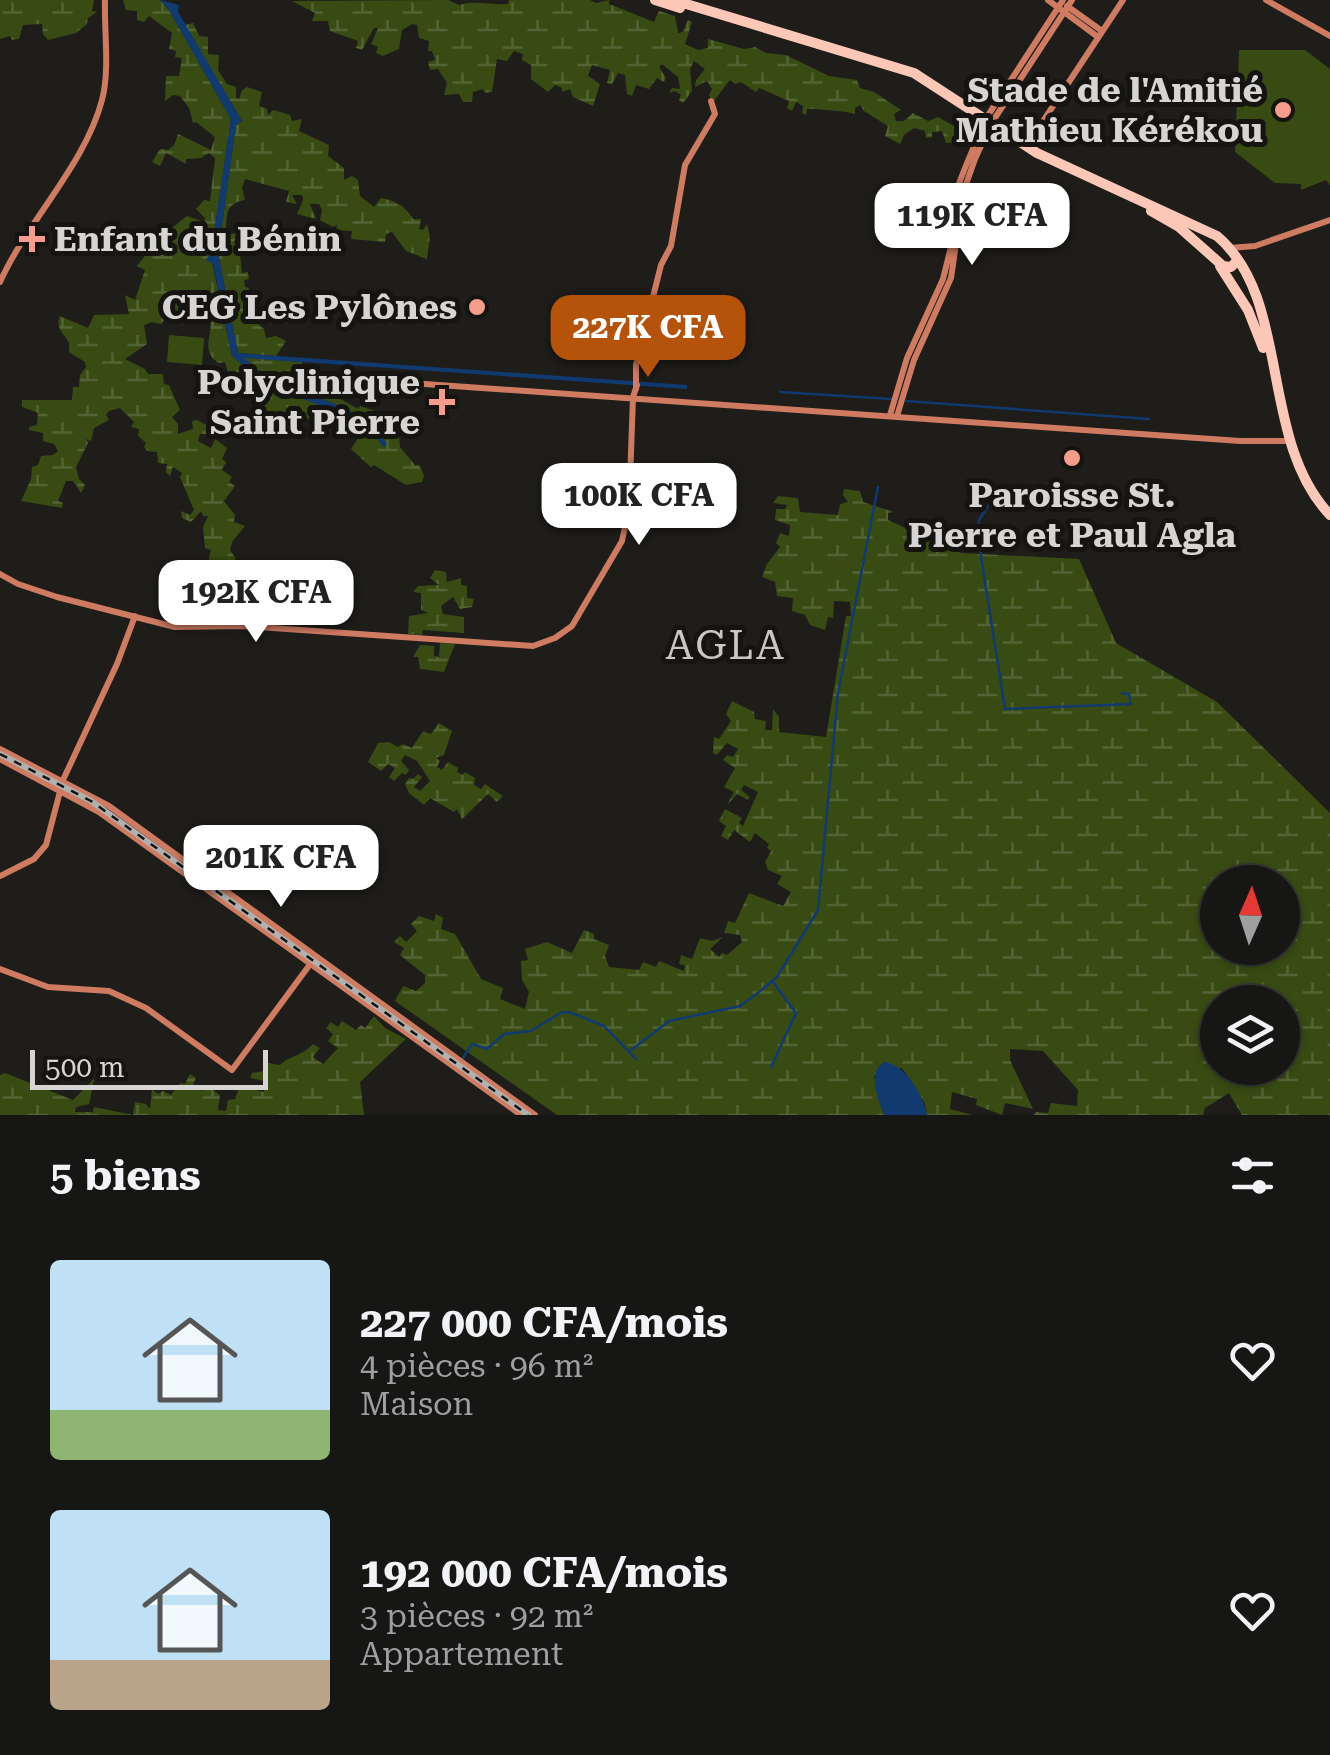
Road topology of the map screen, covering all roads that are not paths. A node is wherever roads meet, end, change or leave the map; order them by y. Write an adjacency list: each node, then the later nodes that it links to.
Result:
1 (105, 0): 20 (street)
2 (655, 0): 11 (highway)
3 (673, 0): 11 (highway)
4 (1048, 0): 7 (street)
5 (1123, 0): 8 (street)
6 (1266, 0): 9 (street)
7 (1063, 4): 8 (street); 11 (street)
8 (1100, 34): 12 (street)
9 (1330, 36)
10 (710, 101): 22 (street)
11 (987, 125): 14 (highway); 16 (highway); 23 (street)
12 (1028, 144)
13 (1330, 220): 15 (street)
14 (1209, 231): 16 (highway); 17 (highway)
15 (1255, 246): 17 (street); 18 (street)
16 (1204, 248): 19 (highway)
17 (1229, 248): 18 (highway)
18 (1238, 260): 19 (highway); 24 (highway)
19 (1216, 262): 24 (highway)
20 (0, 282)
21 (340, 378): 22 (street)
22 (634, 398): 23 (street); 28 (street)
23 (894, 416): 24 (street)
24 (1285, 441): 25 (highway); 26 (highway)
25 (1330, 515)
26 (1330, 524)
27 (0, 574): 28 (street)
28 (135, 616): 32 (street)
29 (0, 749): 31 (street)
30 (0, 759): 33 (street)
31 (52, 774): 32 (street); 33 (street)
32 (64, 780): 34 (street); 36 (street)
33 (48, 783): 34 (street)
34 (61, 790): 35 (street); 36 (street)
35 (0, 876)
36 (219, 893): 37 (street)
37 (310, 959): 38 (street); 39 (street)
38 (0, 969)
39 (385, 1012): 40 (street); 41 (street)
40 (521, 1115)
41 (535, 1115)

